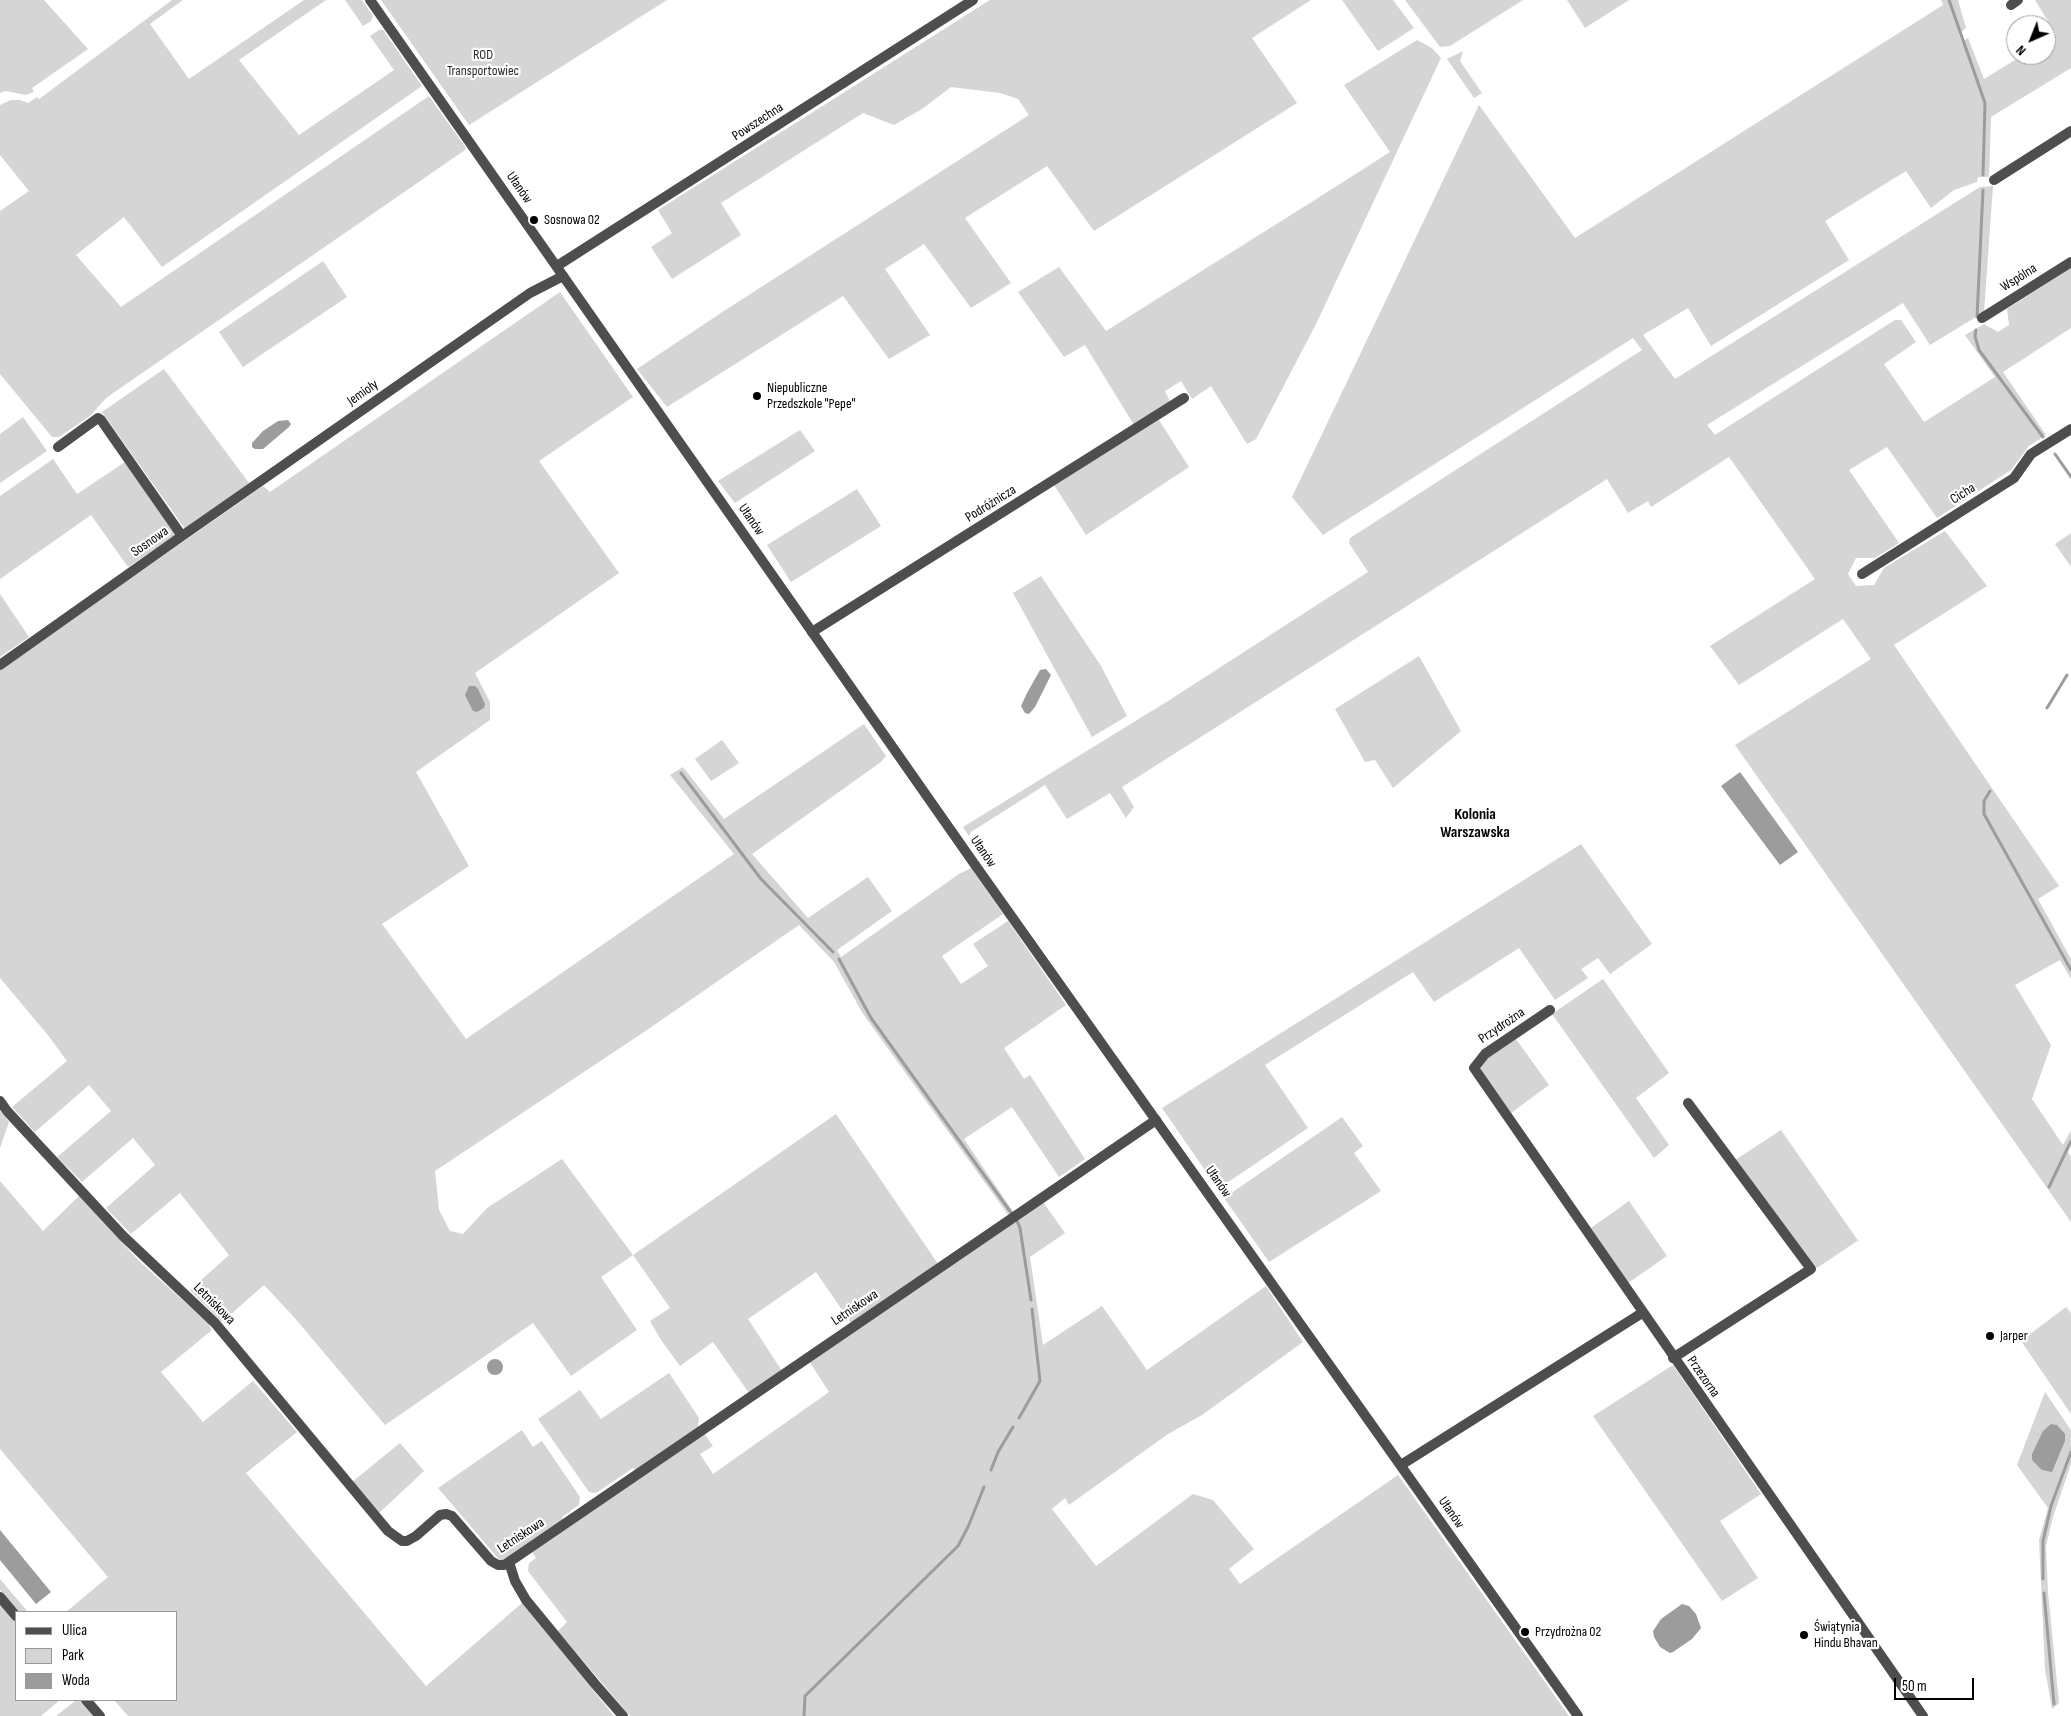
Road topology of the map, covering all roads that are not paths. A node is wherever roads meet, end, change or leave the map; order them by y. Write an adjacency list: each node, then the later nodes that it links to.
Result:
1 (370, 0): 6 (street, Ułanów)
2 (973, 0): 6 (street, Powszechna)
3 (2071, 131): 4 (street)
4 (1994, 180)
5 (2071, 262): 8 (street, Wspólna)
6 (557, 266): 7 (street, Ułanów)
7 (563, 276): 12 (street, Jemioły); 14 (street, Ułanów)
8 (1982, 318)
9 (1184, 398): 14 (street, Podróżnicza)
10 (2071, 429): 13 (street, Cicha)
11 (58, 447): 12 (street, Sosnowa)
12 (182, 536): 15 (street, Sosnowa)
13 (1862, 574)
14 (812, 632): 19 (street, Ułanów)
15 (0, 665)
16 (1550, 1010): 20 (street, Przydrożna)
17 (0, 1101): 23 (street, Letniskowa)
18 (1688, 1102): 21 (street, Przezorna)
19 (1156, 1120): 22 (street, Ułanów); 23 (street, Letniskowa)
20 (1642, 1313): 21 (street); 22 (street)
21 (1673, 1358): 30 (street, Przezorna)
22 (1401, 1465): 29 (street, Ułanów)
23 (509, 1562): 28 (street)
24 (0, 1597): 25 (street)
25 (15, 1615)
26 (87, 1701): 27 (street)
27 (100, 1716)
28 (623, 1716)
29 (1578, 1716)
30 (1923, 1716)

